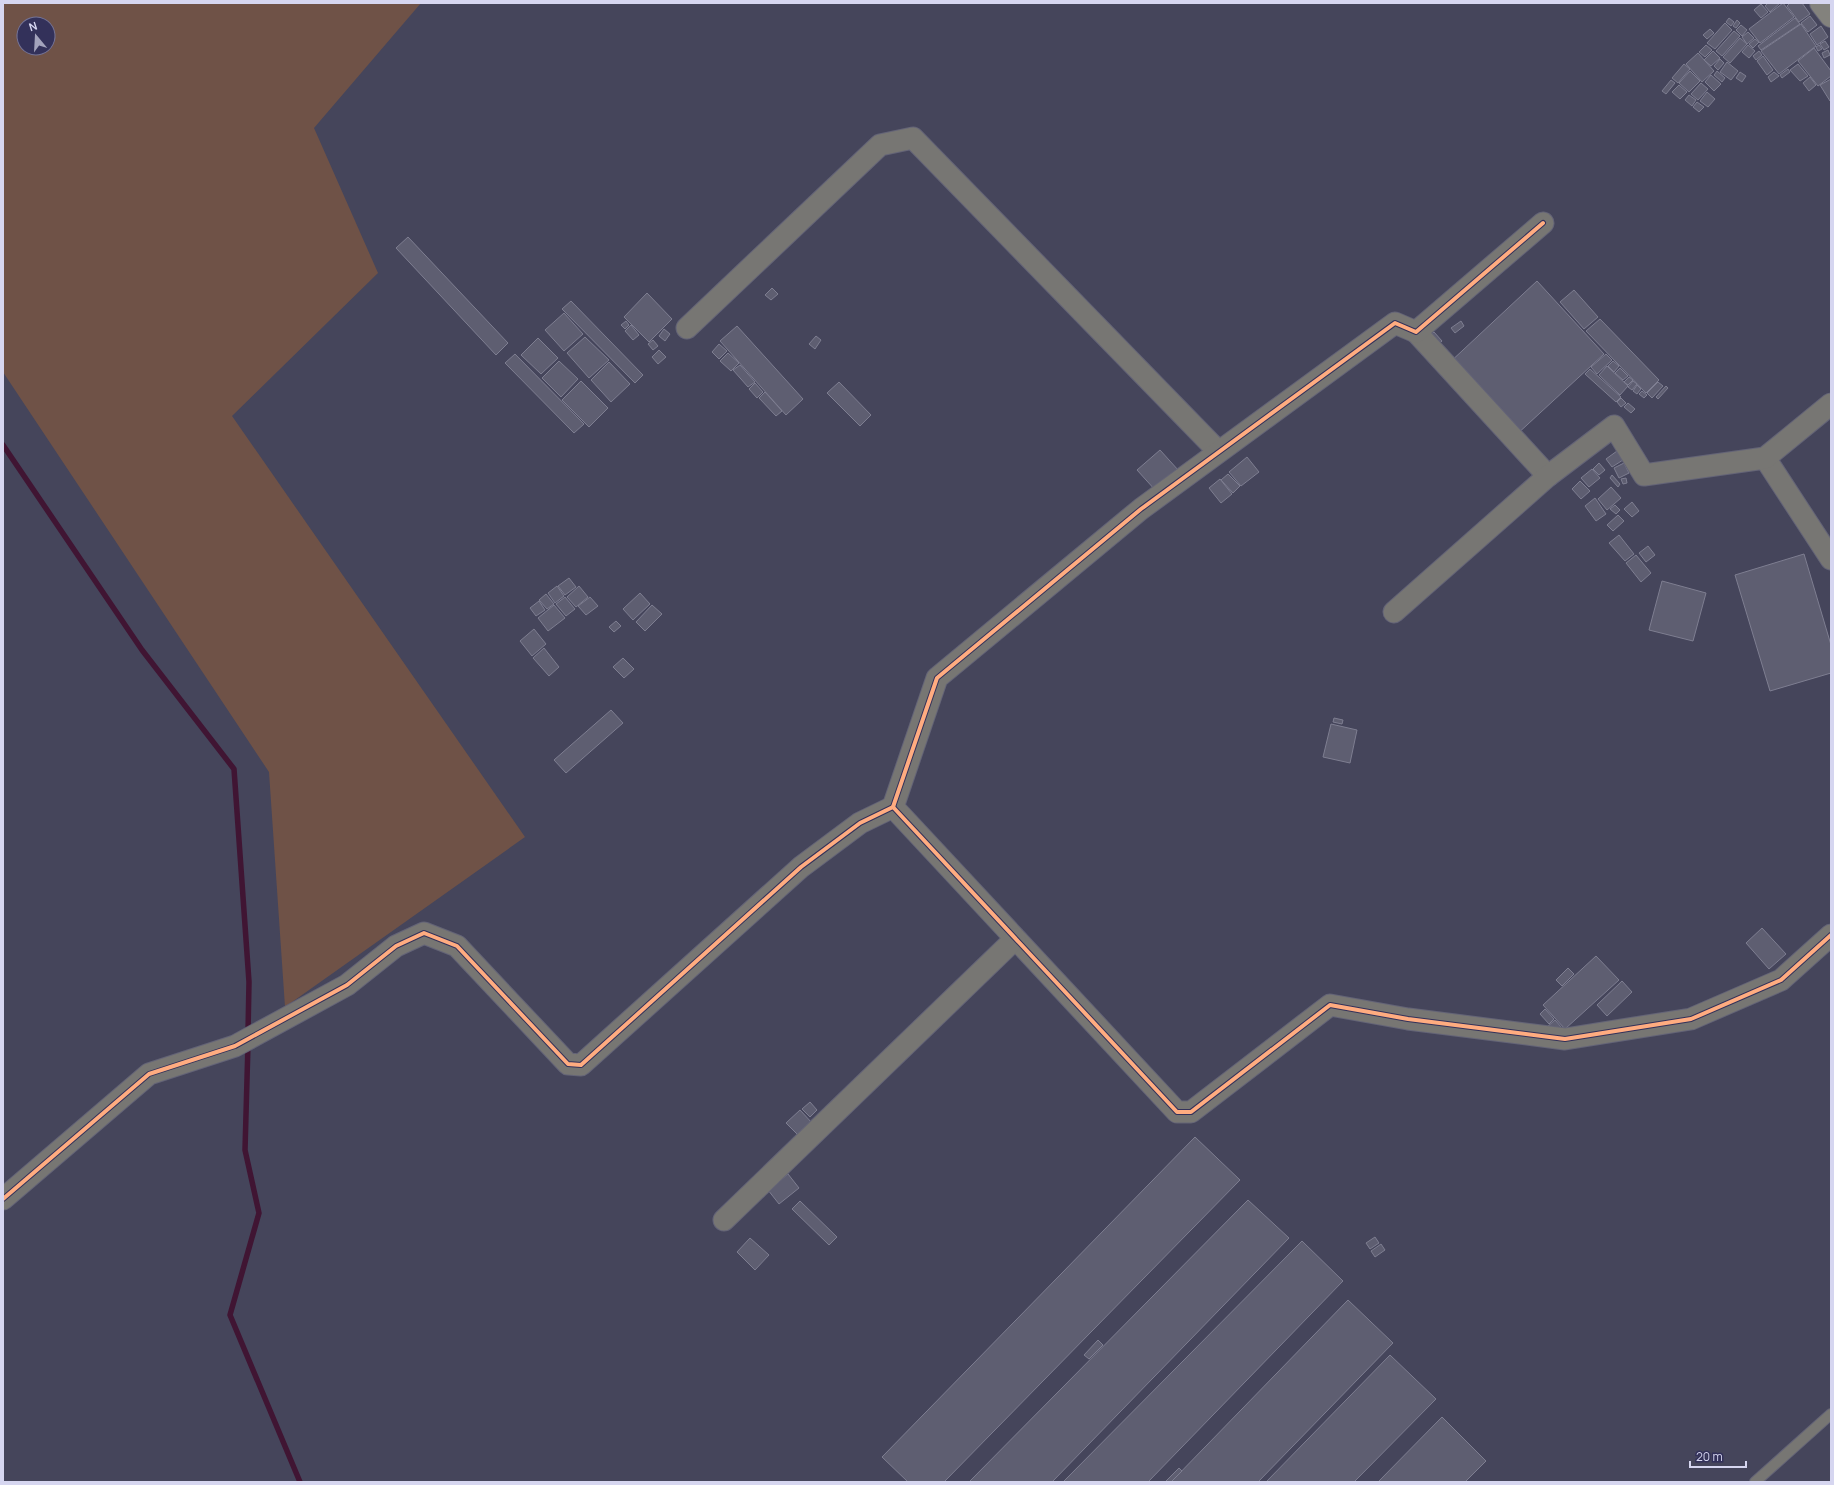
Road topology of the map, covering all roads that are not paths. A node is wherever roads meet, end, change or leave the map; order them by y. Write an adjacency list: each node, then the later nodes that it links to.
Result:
1 (1821, 3): 2 (street)
2 (1831, 16)
3 (1543, 223): 5 (street)
4 (687, 328): 7 (street)
5 (1416, 332): 7 (street); 9 (street)
6 (1831, 404): 8 (street)
7 (1218, 451): 12 (street)
8 (1765, 458): 9 (street); 10 (street)
9 (1548, 476): 11 (street)
10 (1831, 559)
11 (1394, 612)
12 (893, 807): 14 (street); 15 (street)
13 (1831, 935): 14 (street)
14 (1015, 939): 16 (street)
15 (3, 1199)
16 (724, 1220)
17 (1831, 1414): 18 (lane)
18 (1755, 1482)

